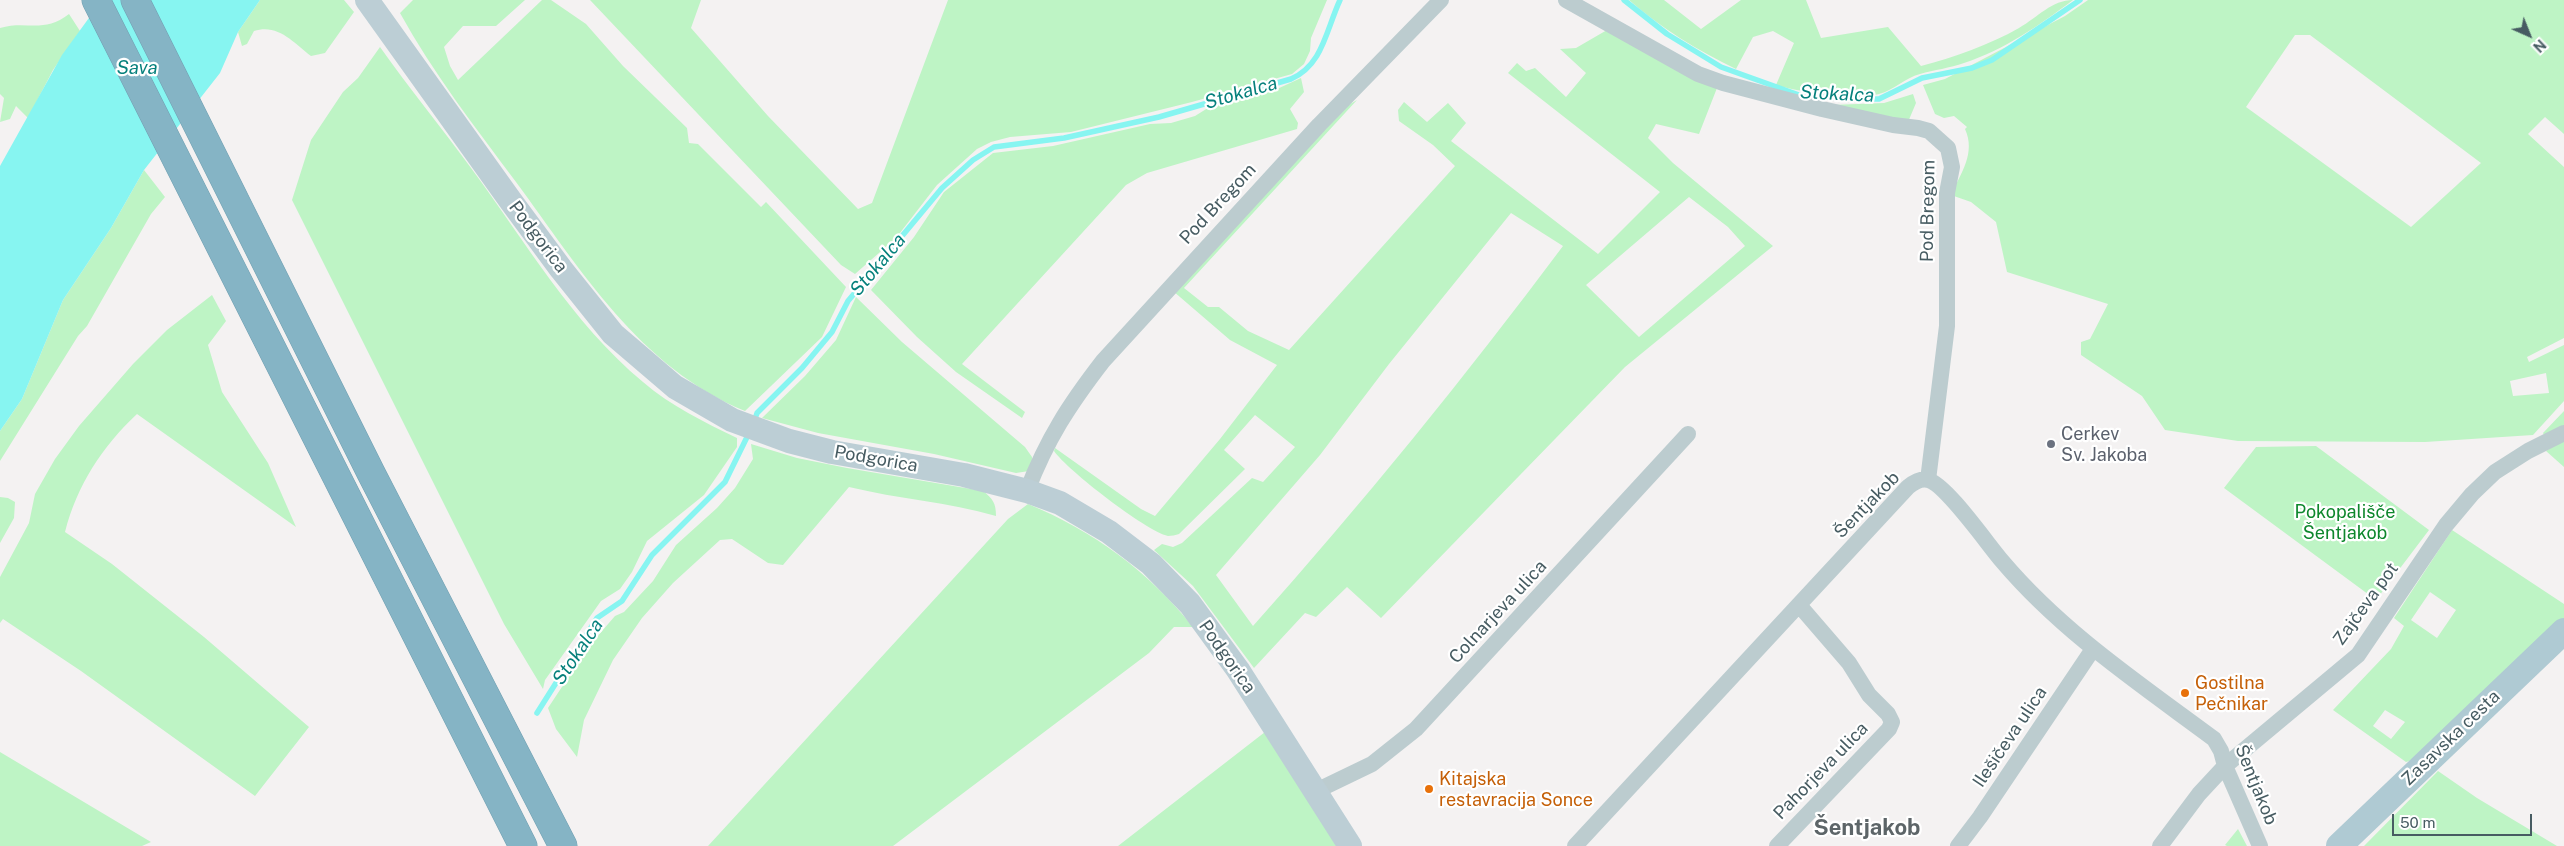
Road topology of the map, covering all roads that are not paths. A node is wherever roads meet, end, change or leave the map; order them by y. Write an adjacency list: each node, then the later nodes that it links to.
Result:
1 (96, 0): 15 (highway)
2 (135, 0): 16 (highway)
3 (367, 0): 9 (main road, Podgorica)
4 (1441, 0): 9 (street, Pod Bregom)
5 (1566, 0): 8 (street, Pod Bregom)
6 (2564, 433): 13 (street, Zajčeva pot)
7 (1688, 434): 14 (street, Colnarjeva ulica)
8 (1928, 480): 10 (street, Šentjakob); 12 (street, Šentjakob)
9 (1027, 491): 14 (main road, Podgorica)
10 (1800, 605): 18 (street, Šentjakob); 19 (street, Pahorjeva ulica)
11 (2564, 631): 23 (main road, Zasavska cesta)
12 (2093, 649): 13 (street, Šentjakob); 20 (street, Ilešičeva ulica)
13 (2224, 766): 21 (street, Zajčeva pot); 22 (street, Šentjakob)
14 (1316, 791): 17 (main road, Podgorica)
15 (523, 846)
16 (563, 846)
17 (1350, 846)
18 (1575, 846)
19 (1777, 846)
20 (1958, 846)
21 (2160, 846)
22 (2260, 846)
23 (2339, 846)

